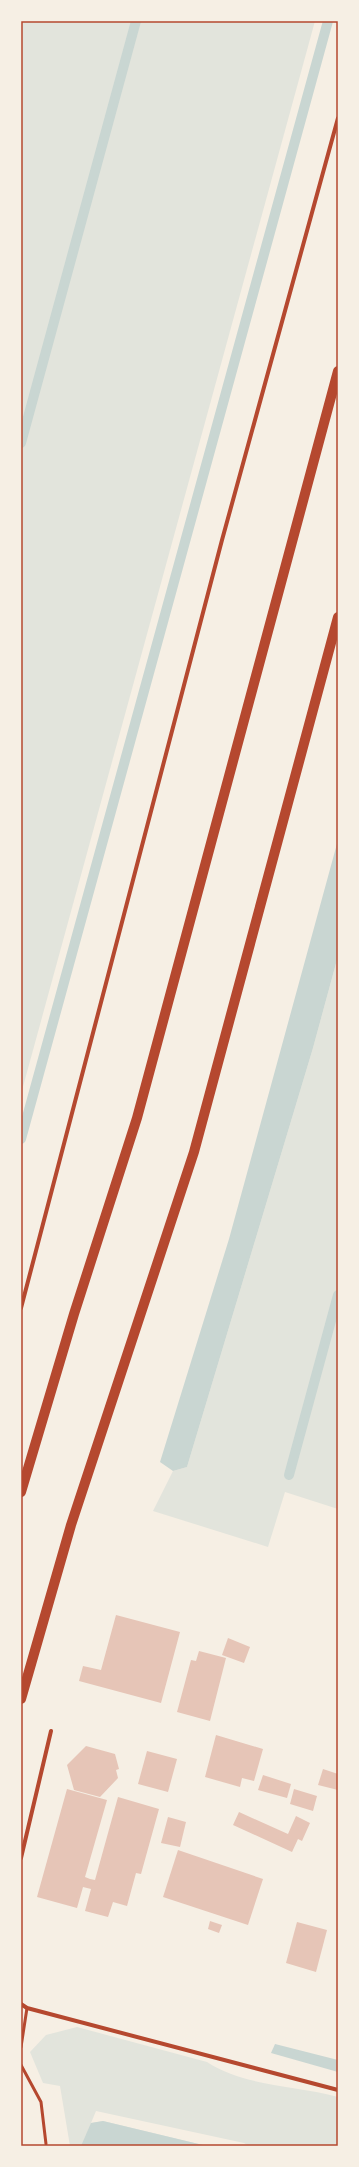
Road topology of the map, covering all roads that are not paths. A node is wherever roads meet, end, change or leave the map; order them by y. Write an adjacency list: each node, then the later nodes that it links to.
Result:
1 (338, 118): 4 (street)
2 (338, 371): 5 (main road)
3 (338, 617): 6 (main road)
4 (21, 1308)
5 (21, 1492)
6 (21, 1699)
7 (52, 1731): 8 (street)
8 (21, 1858)
9 (21, 2004): 10 (street)
10 (27, 2008): 11 (lane); 13 (street)
11 (21, 2047)
12 (21, 2065): 14 (lane)
13 (338, 2090)
14 (46, 2144)

